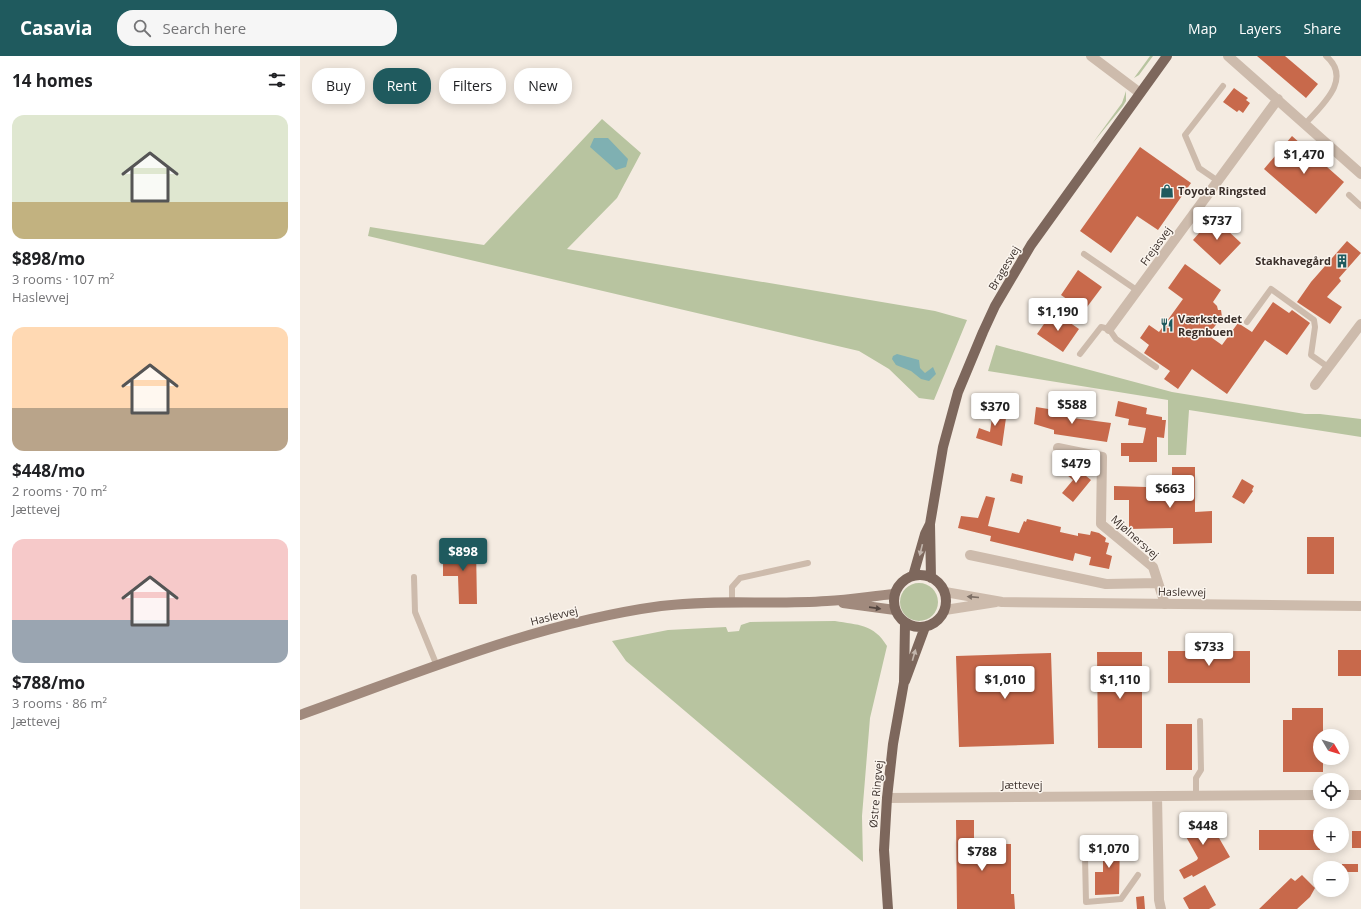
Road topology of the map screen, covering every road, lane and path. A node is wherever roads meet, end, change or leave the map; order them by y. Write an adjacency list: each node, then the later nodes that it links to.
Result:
1 (1091, 56): 6 (street)
2 (1167, 56): 6 (main road, Bragesvej)
3 (1228, 56): 7 (street)
4 (1326, 56): 8 (lane)
5 (1223, 86): 10 (lane)
6 (1140, 93): 23 (main road, Bragesvej)
7 (1278, 99): 8 (street); 10 (street, Frejasvej)
8 (1305, 124): 9 (street)
9 (1361, 174)
10 (1218, 181): 14 (street, Frejasvej)
11 (1349, 195): 12 (lane)
12 (1361, 206)
13 (1084, 254): 14 (lane)
14 (1138, 291): 17 (street, Frejasvej)
15 (1247, 322): 20 (lane)
16 (1361, 324): 20 (street)
17 (1109, 329): 18 (lane); 19 (lane)
18 (1080, 354)
19 (1156, 367)
20 (1328, 367): 21 (street)
21 (1315, 385)
22 (1058, 448): 29 (street, Mjølnersvej)
23 (930, 524): 26 (main road, Bragesvej, one-way to 26); 28 (main road, Bragesvej)
24 (970, 555): 29 (street)
25 (808, 563): 32 (lane)
26 (913, 576): 28 (main road); 31 (main road)
27 (414, 577): 41 (lane)
28 (931, 578): 30 (main road)
29 (1158, 583): 35 (street, Mjølnersvej)
30 (945, 592): 34 (street, Haslevvej, one-way to 30); 38 (main road)
31 (894, 594): 33 (main road, Haslevvej); 37 (main road)
32 (732, 601): 33 (main road, Haslevvej); 41 (main road, Haslevvej)
33 (827, 601): 37 (main road, Haslevvej, one-way to 37)
34 (1002, 602): 35 (street, Haslevvej); 38 (street, Haslevvej)
35 (1165, 604): 36 (street, Haslevvej)
36 (1361, 606)
37 (895, 610): 39 (main road)
38 (945, 610): 40 (main road)
39 (905, 623): 40 (main road); 42 (main road, Østre Ringvej)
40 (925, 627): 42 (main road, Østre Ringvej, one-way to 40)
41 (437, 666): 43 (main road, Haslevvej)
42 (904, 682): 50 (main road, Østre Ringvej)
43 (300, 715)
44 (1200, 721): 49 (lane)
45 (1313, 795): 49 (street, Jættevej)
46 (1349, 795): 47 (street)
47 (1361, 795)
48 (1157, 796): 49 (street, Jættevej); 50 (street, Jættevej); 54 (street)
49 (1196, 796)
50 (887, 798): 53 (main road, Østre Ringvej)
51 (1085, 857): 52 (lane)
52 (1138, 875)
53 (888, 909)
54 (1161, 909)

